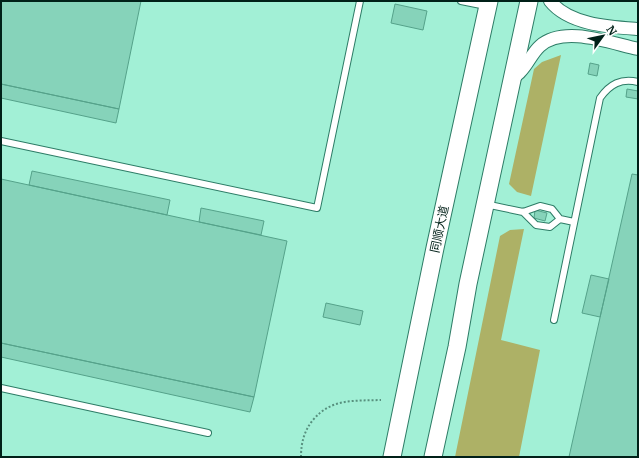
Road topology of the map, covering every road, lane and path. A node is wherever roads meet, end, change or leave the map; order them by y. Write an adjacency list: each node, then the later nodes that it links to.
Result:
1 (360, 1): 10 (lane)
2 (461, 1): 5 (lane)
3 (529, 1): 8 (main road)
4 (550, 1): 6 (street)
5 (488, 3): 20 (main road, 同顺大道)
6 (638, 29)
7 (638, 49): 8 (street)
8 (512, 79): 11 (main road)
9 (638, 82): 14 (lane)
10 (1, 141)
11 (485, 204): 12 (lane); 21 (main road)
12 (522, 212): 13 (lane); 13 (lane)
13 (560, 219): 14 (lane)
14 (574, 222): 15 (lane)
15 (554, 320)
16 (1, 388): 18 (lane)
17 (381, 400): 19 (path)
18 (208, 433)
19 (301, 457)
20 (392, 457)
21 (433, 457)

